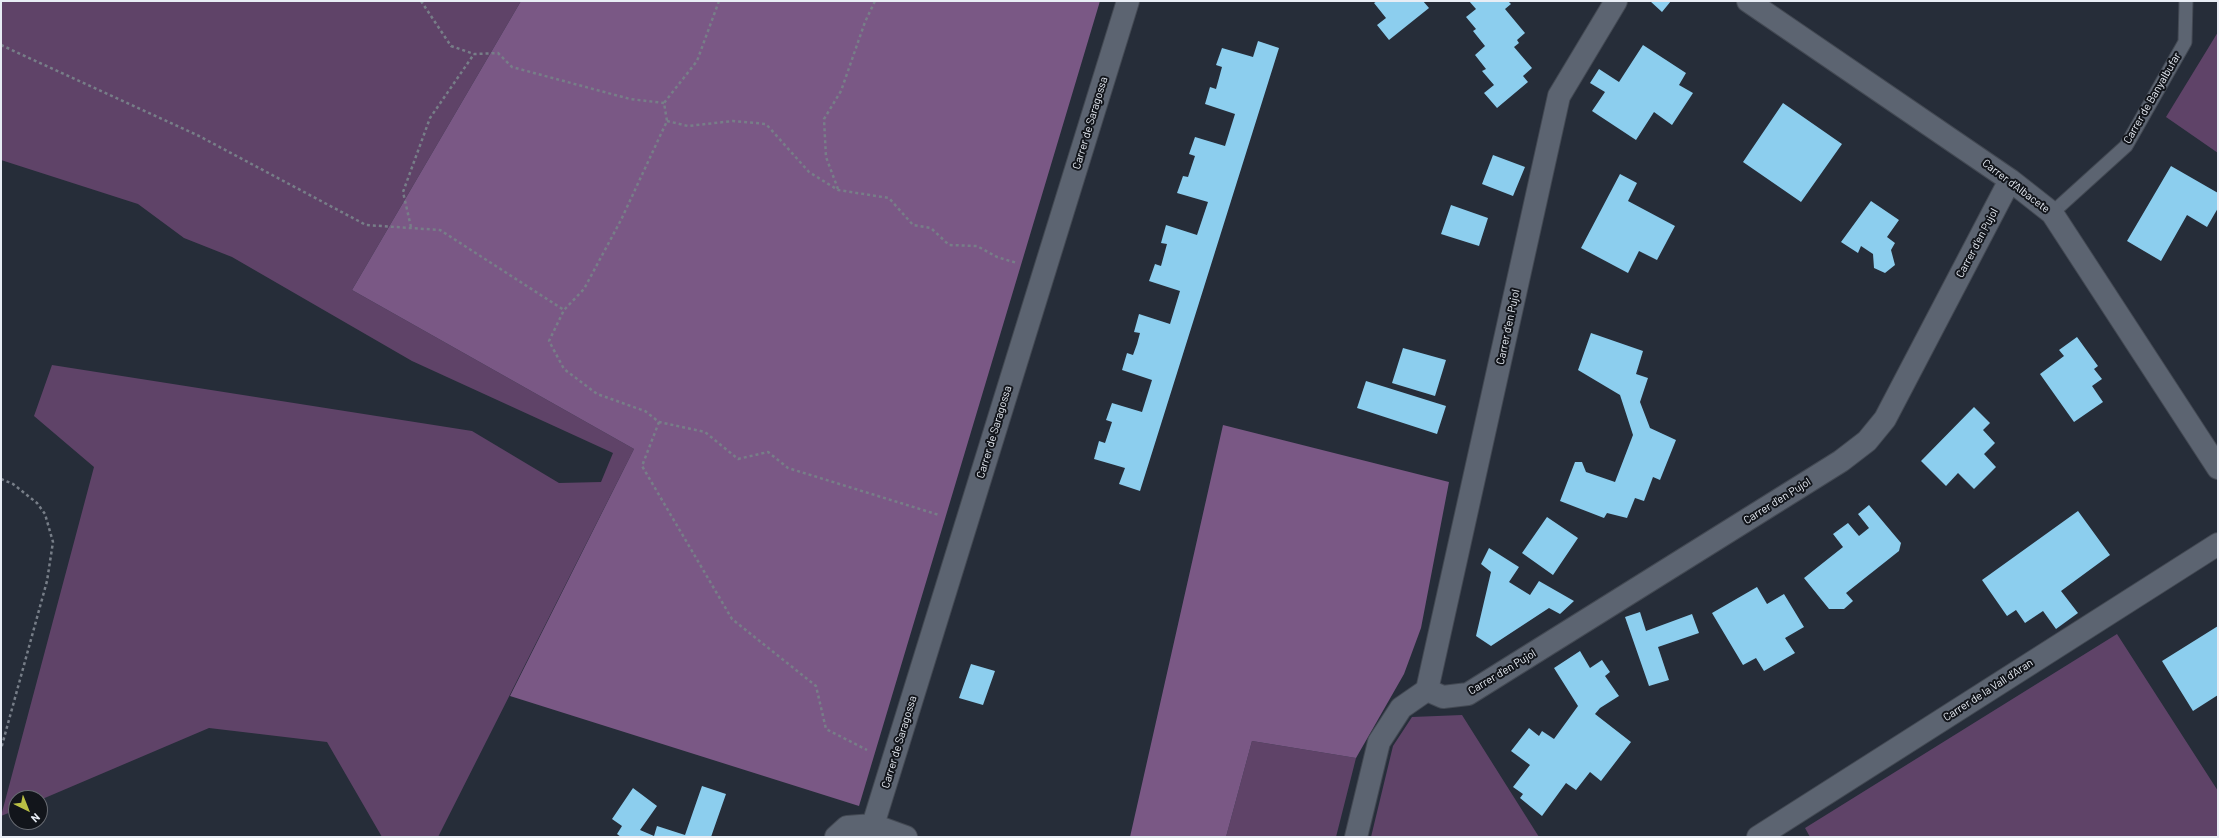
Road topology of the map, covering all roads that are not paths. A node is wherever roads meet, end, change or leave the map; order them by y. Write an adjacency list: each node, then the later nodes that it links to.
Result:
1 (1128, 1): 10 (street, Carrer de Saragossa)
2 (1616, 1): 9 (street, Carrer d'en Pujol)
3 (1748, 1): 5 (street, Carrer d'Albacete)
4 (2186, 1): 6 (lane, Carrer de Banyalbufar)
5 (2010, 180): 6 (street, Carrer d'Albacete); 9 (street, Carrer d'en Pujol)
6 (2052, 213): 7 (street, Carrer d'Albacete)
7 (2218, 468)
8 (2218, 544): 14 (street, Carrer de la Vall d'Aran)
9 (1427, 690): 13 (street)
10 (873, 824): 11 (street); 12 (street)
11 (836, 837)
12 (906, 837)
13 (1356, 837)
14 (1758, 837)

